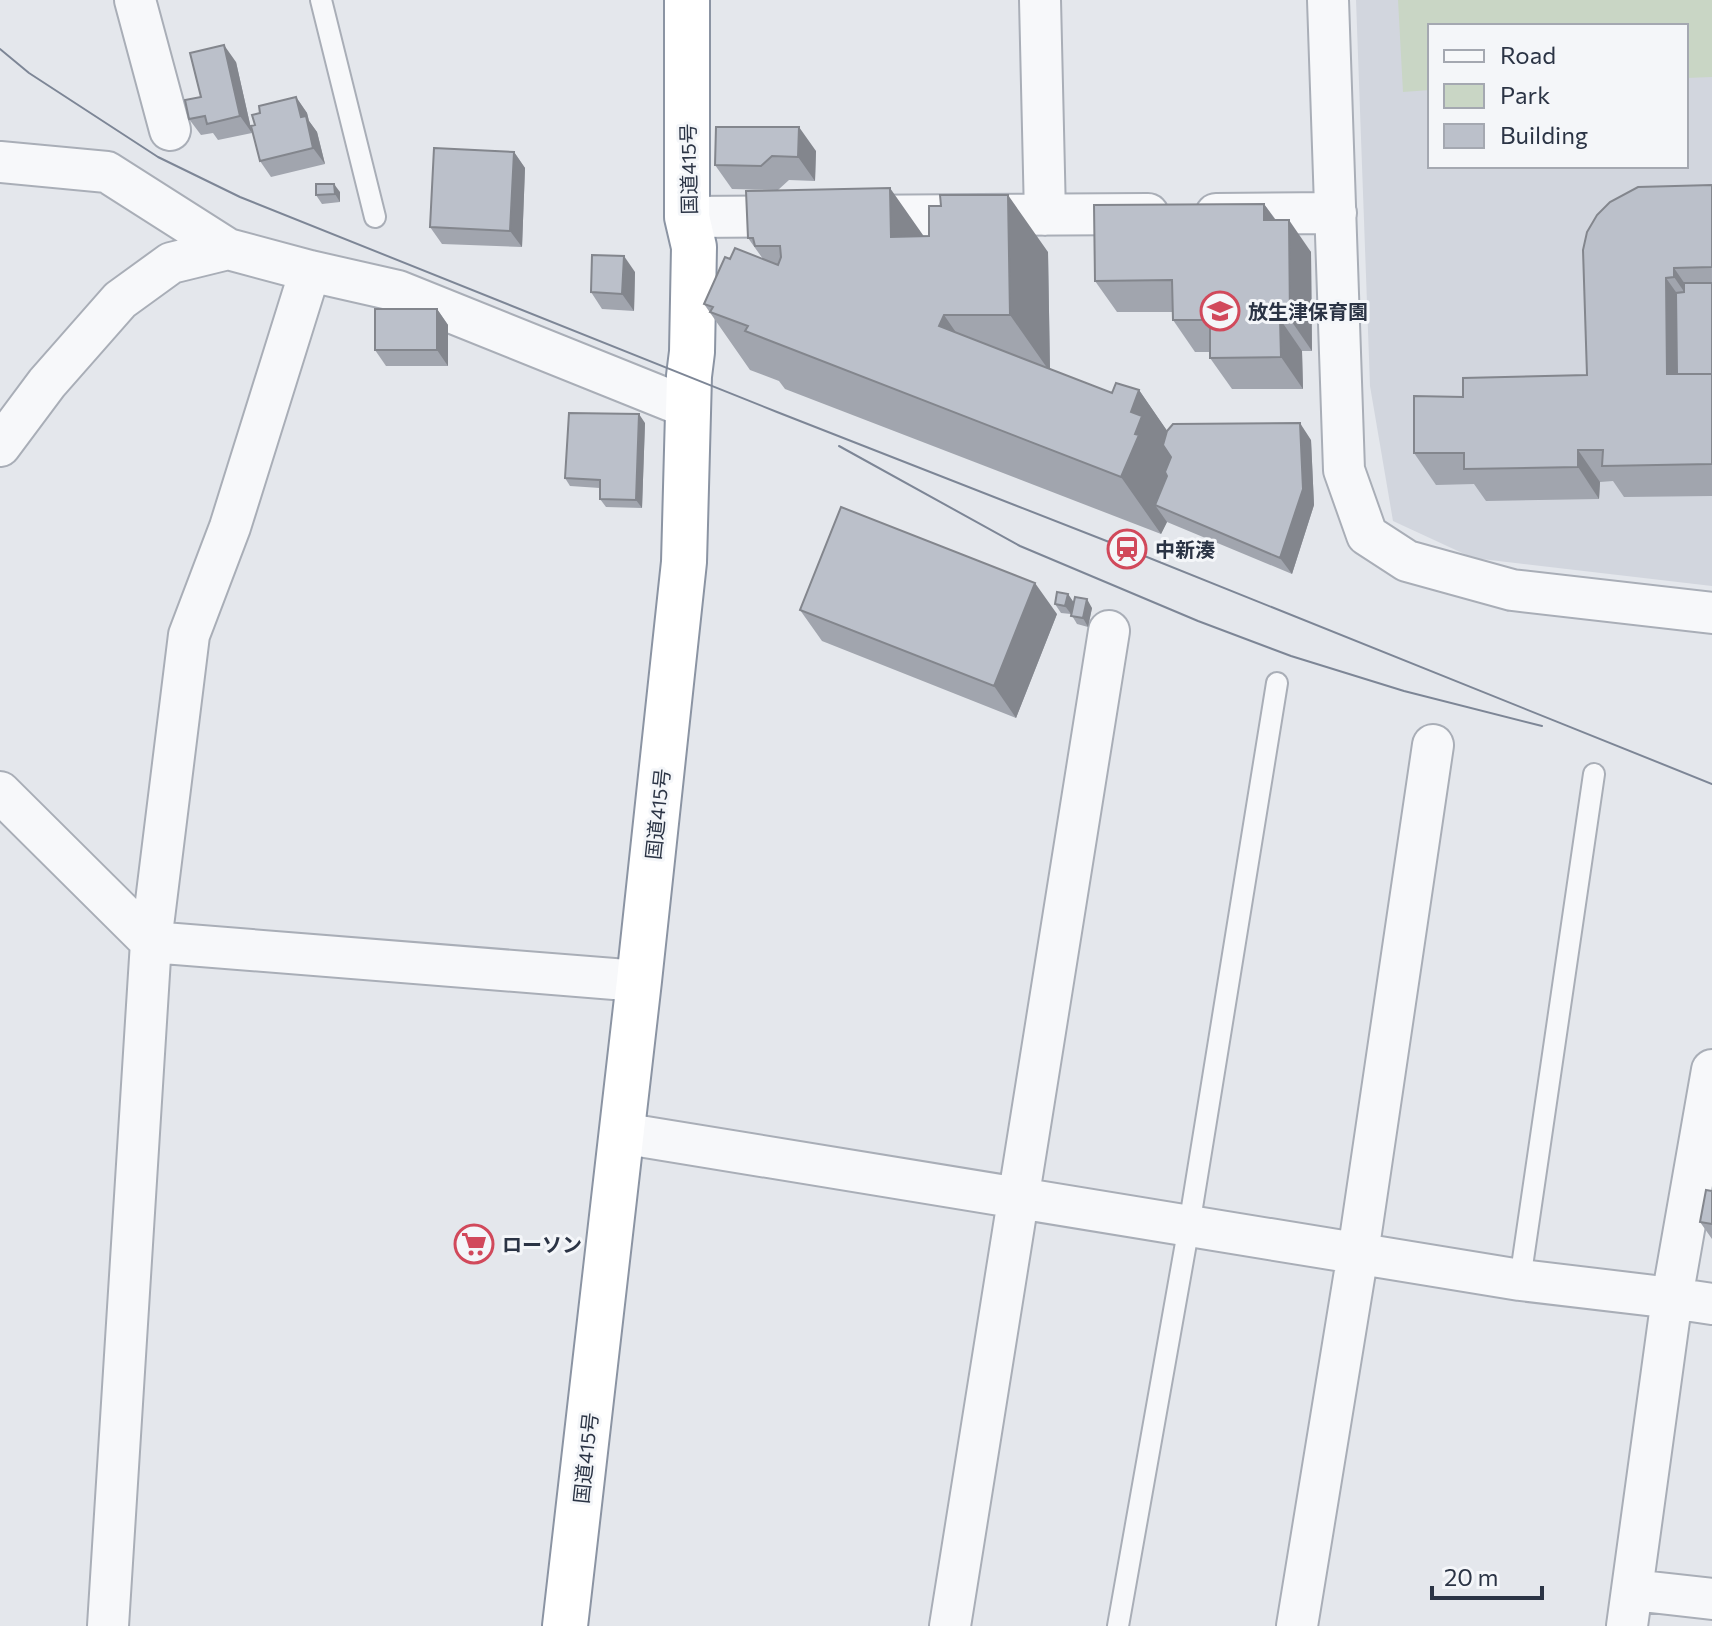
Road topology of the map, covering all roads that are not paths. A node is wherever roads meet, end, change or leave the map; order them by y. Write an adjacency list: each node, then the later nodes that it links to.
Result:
1 (135, 0): 6 (street)
2 (321, 0): 10 (lane)
3 (687, 0): 11 (highway, 国道415号)
4 (1040, 0): 9 (street)
5 (1328, 0): 8 (street)
6 (170, 130)
7 (0, 162): 12 (street)
8 (1336, 213): 9 (street); 16 (street)
9 (1045, 215): 11 (street)
10 (375, 217)
11 (687, 217): 14 (highway, 国道415号)
12 (228, 249): 13 (street); 15 (street)
13 (310, 271): 14 (street); 22 (street)
14 (689, 408): 23 (highway, 国道415号)
15 (0, 446)
16 (1712, 613)
17 (1109, 631): 26 (street)
18 (1277, 683): 27 (lane)
19 (1433, 745): 28 (street)
20 (1594, 774): 29 (lane)
21 (0, 792): 22 (street)
22 (151, 942): 23 (street); 34 (street)
23 (639, 981): 25 (highway, 国道415号)
24 (1712, 1070): 30 (street)
25 (621, 1133): 26 (street); 35 (highway, 国道415号)
26 (1018, 1198): 27 (street); 36 (street)
27 (1189, 1226): 28 (street); 37 (lane)
28 (1358, 1253): 29 (street); 38 (street)
29 (1520, 1280): 30 (street)
30 (1672, 1298): 31 (street); 33 (street)
31 (1712, 1304)
32 (1712, 1599): 33 (street)
33 (1630, 1608)
34 (108, 1626)
35 (565, 1626)
36 (950, 1626)
37 (1118, 1626)
38 (1297, 1626)

